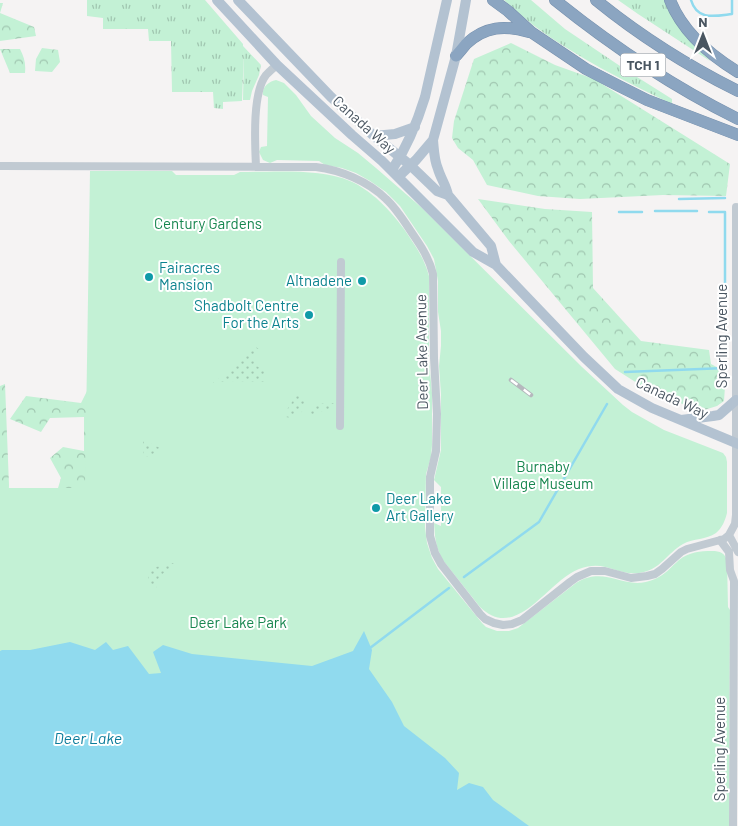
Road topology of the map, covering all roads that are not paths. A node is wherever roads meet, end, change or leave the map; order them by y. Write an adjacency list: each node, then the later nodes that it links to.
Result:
1 (217, 0): 11 (main road, Canada Way)
2 (238, 0): 17 (main road, Canada Way)
3 (447, 0): 15 (main road)
4 (466, 0): 10 (main road)
5 (493, 0): 9 (highway)
6 (555, 0): 14 (highway, TCH 1)
7 (596, 0): 13 (highway, TCH 1)
8 (670, 0): 12 (highway)
9 (531, 32): 10 (highway); 16 (highway)
10 (456, 56): 18 (main road)
11 (277, 65): 22 (street); 23 (main road, Canada Way)
12 (738, 72)
13 (738, 91)
14 (738, 119)
15 (415, 127): 17 (main road); 19 (main road)
16 (738, 135)
17 (374, 136): 19 (main road, Canada Way)
18 (433, 140): 20 (main road); 24 (main road)
19 (400, 157): 20 (main road, Canada Way); 23 (main road)
20 (410, 165): 23 (main road); 24 (main road, Canada Way)
21 (0, 166): 22 (street, Deer Lake Avenue)
22 (256, 167): 34 (street, Deer Lake Avenue)
23 (395, 173): 27 (main road, Canada Way)
24 (448, 196): 27 (main road, Canada Way)
25 (736, 207): 28 (street, Sperling Avenue)
26 (341, 262): 31 (street)
27 (496, 265): 30 (main road, Canada Way)
28 (737, 307): 29 (street, Sperling Avenue)
29 (736, 400): 30 (main road); 32 (street, Sperling Avenue)
30 (680, 420): 32 (main road, Canada Way)
31 (340, 426)
32 (737, 442): 33 (street, Sperling Avenue)
33 (728, 535): 34 (street, Deer Lake Avenue); 35 (street)
34 (720, 540): 37 (street, Sperling Avenue)
35 (738, 552)
36 (738, 572): 37 (street, Sperling Avenue)
37 (734, 581): 38 (street, Sperling Avenue)
38 (733, 826)

